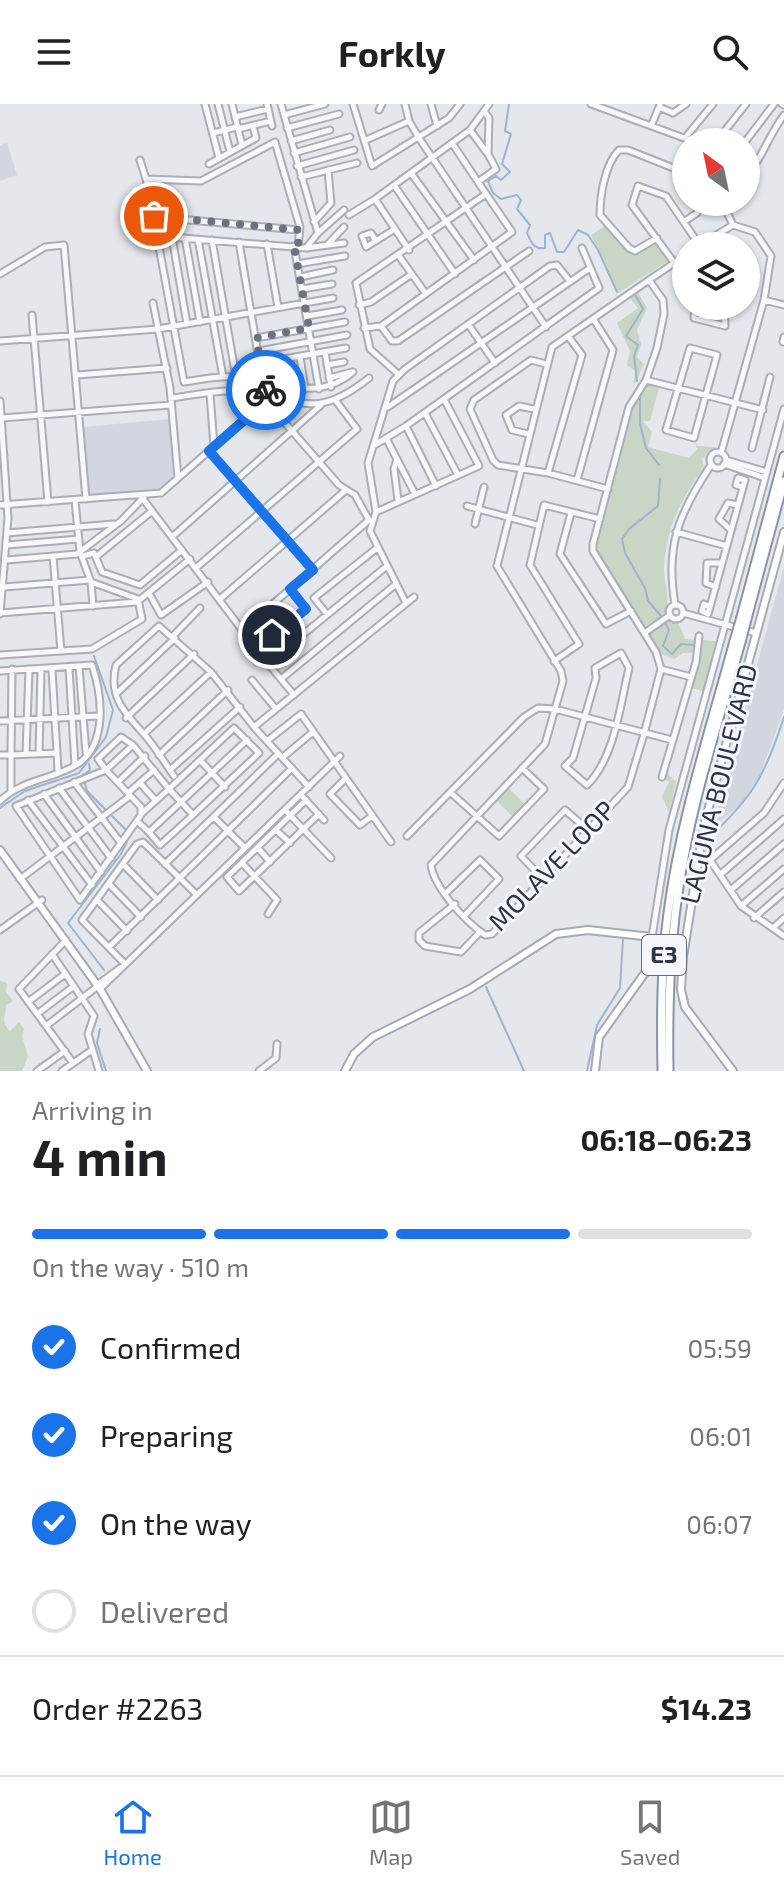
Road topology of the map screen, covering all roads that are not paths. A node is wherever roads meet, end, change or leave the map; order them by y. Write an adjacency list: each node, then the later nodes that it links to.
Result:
1 (205, 104): 37 (street)
2 (218, 104): 34 (street)
3 (233, 104): 24 (street)
4 (281, 104): 22 (street)
5 (325, 104): 22 (street)
6 (353, 104): 41 (street)
7 (376, 104): 8 (street)
8 (382, 104)
9 (405, 104): 25 (street)
10 (431, 104): 27 (street)
11 (460, 104): 27 (street)
12 (489, 104): 20 (street)
13 (686, 104): 19 (street)
14 (713, 104): 31 (street)
15 (745, 104): 32 (street)
16 (774, 104): 33 (street)
17 (594, 105): 28 (street)
18 (268, 106): 24 (street); 26 (street)
19 (660, 106): 28 (street)
20 (484, 111): 36 (street); 48 (street)
21 (339, 114): 30 (street)
22 (284, 115): 30 (street)
23 (784, 115): 52 (street)
24 (235, 117): 29 (street)
25 (409, 121): 40 (street); 41 (street)
26 (253, 126): 29 (street); 44 (street)
27 (437, 126): 40 (street)
28 (651, 126): 38 (street)
29 (238, 128): 34 (street); 44 (street)
30 (287, 128): 42 (street)
31 (693, 128)
32 (727, 128)
33 (756, 128)
34 (224, 130): 37 (street); 46 (street)
35 (330, 130): 42 (street)
36 (470, 130): 43 (street); 48 (street)
37 (213, 133): 50 (street)
38 (672, 133)
39 (350, 137): 47 (street)
40 (419, 138): 41 (street); 49 (street)
41 (366, 140)
42 (291, 141): 47 (street)
43 (452, 143): 49 (street); 61 (street)
44 (242, 145): 46 (street)
45 (354, 150): 55 (street)
46 (230, 152): 50 (street)
47 (294, 153): 55 (street)
48 (488, 154): 61 (street)
49 (432, 157): 58 (street); 65 (street)
50 (219, 158): 54 (street)
51 (140, 160): 60 (street)
52 (760, 160)
53 (357, 163): 57 (street)
54 (209, 164)
55 (297, 166): 59 (street)
56 (672, 167): 81 (street)
57 (328, 170): 59 (street); 69 (street)
58 (411, 173): 62 (street); 70 (street)
59 (301, 177): 69 (street)
60 (146, 179): 74 (street); 74 (street)
61 (478, 182): 63 (street)
62 (394, 185): 64 (street); 78 (street)
63 (486, 194): 65 (street); 90 (street)
64 (375, 199): 73 (street); 77 (street)
65 (466, 208): 70 (street); 90 (street)
66 (692, 216): 68 (street)
67 (729, 216): 71 (street)
68 (685, 221): 75 (street); 81 (street)
69 (314, 222): 77 (street)
70 (447, 222): 78 (street); 97 (street)
71 (733, 225): 76 (street); 115 (street)
72 (344, 227): 89 (street)
73 (395, 229): 84 (street); 93 (street)
74 (299, 230): 88 (street)
75 (691, 232)
76 (722, 232)
77 (318, 233): 91 (street)
78 (429, 236): 93 (street); 106 (street)
79 (172, 237): 80 (street); 133 (street); 135 (street)
80 (185, 238): 82 (street); 131 (street)
81 (657, 238): 98 (street)
82 (198, 239): 83 (street); 127 (street)
83 (212, 240): 85 (street); 126 (street)
84 (376, 241)
85 (239, 242): 87 (street); 123 (street)
86 (344, 243): 89 (street)
87 (267, 244): 88 (street); 121 (street)
88 (296, 246): 91 (street); 99 (street)
89 (327, 246): 91 (street)
90 (493, 247): 97 (street); 101 (street)
91 (306, 248)
92 (582, 248): 102 (street)
93 (409, 250): 96 (street)
94 (529, 251): 101 (street)
95 (345, 256): 99 (street)
96 (399, 256): 105 (street); 118 (street)
97 (474, 260): 106 (street)
98 (672, 260)
99 (297, 264): 107 (street)
100 (672, 264): 109 (street, MOLAVE LOOP)
101 (506, 266): 111 (street); 136 (street)
102 (590, 268): 108 (street); 137 (street)
103 (333, 270): 107 (street)
104 (0, 274): 142 (street)
105 (412, 274): 113 (street); 118 (street)
106 (455, 274): 113 (street)
107 (300, 277): 112 (street)
108 (569, 280): 111 (street); 120 (street)
109 (649, 280): 128 (street, MOLAVE LOOP); 169 (street)
110 (332, 284): 112 (street)
111 (520, 286): 120 (street); 134 (street)
112 (302, 289): 117 (street)
113 (426, 294): 136 (street)
114 (333, 298): 117 (street)
115 (764, 300): 119 (street); 184 (street)
116 (153, 303): 140 (street)
117 (304, 303): 121 (street); 125 (street)
118 (359, 305): 139 (street)
119 (784, 305)
120 (533, 306): 137 (street); 148 (street)
121 (278, 307): 123 (street)
122 (342, 310): 125 (street)
123 (251, 312): 126 (street); 144 (street)
124 (32, 315): 145 (street)
125 (307, 316): 138 (street)
126 (225, 317): 127 (street); 165 (street)
127 (212, 319): 131 (street); 164 (street)
128 (594, 320): 143 (street, MOLAVE LOOP); 212 (street)
129 (702, 320): 130 (street)
130 (725, 320)
131 (200, 322): 133 (street)
132 (345, 322): 138 (street)
133 (187, 324): 135 (street)
134 (468, 324): 148 (street); 162 (street)
135 (174, 326): 140 (street); 164 (street)
136 (381, 326): 139 (street)
137 (546, 327): 158 (street)
138 (309, 328): 144 (street); 147 (street)
139 (364, 328): 162 (street)
140 (158, 329): 142 (street); 161 (street)
141 (347, 335): 147 (street)
142 (74, 336): 145 (street); 163 (street)
143 (568, 336): 159 (street, MOLAVE LOOP); 208 (street)
144 (256, 338): 150 (street)
145 (35, 339): 146 (street); 192 (street)
146 (0, 341)
147 (311, 341): 150 (street); 152 (street)
148 (481, 344): 158 (street); 186 (street)
149 (346, 348): 151 (street)
150 (259, 351): 157 (street)
151 (325, 352): 152 (street); 160 (street)
152 (314, 354): 153 (street); 175 (street)
153 (300, 357): 154 (street); 174 (street)
154 (287, 359): 155 (street); 172 (street)
155 (275, 361): 157 (street); 171 (street)
156 (344, 362): 160 (street)
157 (261, 363): 170 (street)
158 (495, 363): 180 (street)
159 (546, 364): 187 (street, MOLAVE LOOP); 207 (street)
160 (327, 365): 167 (street)
161 (167, 368): 163 (street); 182 (street)
162 (398, 374): 186 (street)
163 (77, 375): 191 (street)
164 (223, 377): 165 (street)
165 (236, 377): 170 (street)
166 (770, 377): 189 (street)
167 (329, 378): 173 (street); 173 (street)
168 (369, 378): 183 (street)
169 (646, 380): 176 (street); 218 (street)
170 (265, 382): 171 (street); 179 (street)
171 (279, 385): 172 (street)
172 (293, 387): 174 (street)
173 (331, 387): 175 (street)
174 (305, 389): 175 (street)
175 (319, 389)
176 (677, 389): 178 (street); 178 (street); 178 (street)
177 (210, 394): 179 (street); 182 (street); 200 (street)
178 (706, 397): 184 (street)
179 (266, 399): 185 (street); 195 (street); 200 (street)
180 (444, 399): 190 (street); 209 (street)
181 (0, 401): 193 (street)
182 (171, 401): 191 (street); 211 (street)
183 (336, 401): 185 (street); 204 (street)
184 (736, 403): 189 (street); 201 (street)
185 (323, 404): 195 (street)
186 (387, 407): 198 (street)
187 (534, 409): 196 (street, MOLAVE LOOP); 196 (street)
188 (784, 409): 210 (street, LAGUNA BOULEVARD)
189 (763, 410): 199 (street)
190 (425, 413): 194 (street); 209 (street)
191 (80, 414): 192 (street); 222 (street)
192 (41, 417): 193 (street); 225 (street)
193 (2, 418): 226 (street)
194 (406, 426): 197 (street); 215 (street)
195 (293, 431): 204 (street); 213 (street)
196 (528, 434): 207 (street, MOLAVE LOOP)
197 (386, 438): 198 (street); 203 (street)
198 (372, 446): 232 (street)
199 (752, 448)
200 (212, 449): 211 (street); 213 (street)
201 (721, 453): 205 (street); 206 (street)
202 (784, 456): 282 (highway, E3)
203 (397, 458): 220 (street); 224 (street)
204 (318, 461): 219 (street); 231 (street)
205 (725, 462): 206 (street); 210 (street)
206 (711, 465): 241 (street)
207 (519, 468): 208 (street); 234 (street, MOLAVE LOOP)
208 (548, 473): 212 (street)
209 (458, 475): 215 (street)
210 (766, 475): 283 (street, LAGUNA BOULEVARD)
211 (178, 478): 221 (street)
212 (577, 480): 218 (street)
213 (235, 481): 231 (street); 244 (street)
214 (784, 481): 282 (highway, E3)
215 (436, 486): 220 (street)
216 (484, 487): 229 (street)
217 (743, 487): 227 (street)
218 (608, 489): 235 (street)
219 (346, 490): 246 (street); 259 (street)
220 (415, 494): 224 (street)
221 (144, 496): 222 (street); 230 (street); 236 (street)
222 (86, 499): 223 (street)
223 (75, 500): 225 (street); 239 (street)
224 (398, 500): 232 (street)
225 (48, 502): 226 (street)
226 (3, 504): 243 (street)
227 (738, 505): 240 (street); 240 (street)
228 (467, 506): 229 (street)
229 (479, 508): 234 (street); 237 (street)
230 (152, 511): 244 (street); 253 (street)
231 (261, 511): 246 (street); 258 (street)
232 (376, 512): 249 (street)
233 (571, 513): 235 (street); 238 (street); 277 (street)
234 (508, 517): 238 (street); 294 (street, MOLAVE LOOP)
235 (600, 519): 277 (street)
236 (117, 524): 239 (street); 251 (street)
237 (475, 524)
238 (537, 525): 294 (street)
239 (78, 528): 243 (street); 245 (street)
240 (731, 530): 248 (street)
241 (676, 532): 248 (street); 272 (street)
242 (784, 532): 286 (main road, LAGUNA BOULEVARD)
243 (7, 533): 247 (street)
244 (172, 537): 250 (street)
245 (79, 539): 247 (street); 251 (street)
246 (287, 540): 259 (street); 269 (street)
247 (7, 545): 255 (street)
248 (727, 546): 256 (street)
249 (377, 548): 257 (street); 280 (street)
250 (182, 550): 253 (street); 254 (street)
251 (82, 554): 252 (street); 253 (street); 260 (street)
252 (53, 556): 255 (street); 262 (street)
253 (97, 556)
254 (190, 559): 258 (street); 267 (street)
255 (7, 560): 264 (street)
256 (722, 563): 265 (street); 265 (street)
257 (387, 566): 263 (street); 280 (street)
258 (197, 567): 261 (street)
259 (313, 570): 266 (street)
260 (90, 581): 262 (street); 270 (street); 273 (street)
261 (208, 582): 267 (street); 269 (street)
262 (55, 583): 264 (street); 276 (street)
263 (396, 584): 271 (street); 306 (street)
264 (4, 587): 279 (street)
265 (716, 587): 274 (street)
266 (290, 589): 284 (street); 291 (street)
267 (150, 595): 270 (street)
268 (414, 597): 271 (street)
269 (220, 599): 284 (street)
270 (139, 601): 273 (street); 290 (street)
271 (406, 603): 310 (street)
272 (675, 604): 278 (street); 281 (street)
273 (93, 606): 276 (street)
274 (710, 607)
275 (200, 608): 288 (street)
276 (57, 609): 279 (street); 290 (street)
277 (631, 611): 285 (street)
278 (683, 613): 281 (street); 283 (street)
279 (0, 614)
280 (327, 614): 295 (street)
281 (670, 615): 285 (street)
282 (744, 618): 289 (highway, E3, bridge)
283 (726, 625): 286 (street); 436 (street, LAGUNA BOULEVARD)
284 (242, 631): 291 (street)
285 (646, 632): 300 (street)
286 (756, 633): 462 (main road, LAGUNA BOULEVARD)
287 (699, 636): 305 (street)
288 (174, 638): 292 (street); 309 (street); 309 (street)
289 (738, 642): 460 (highway, E3); 461 (highway, E3)
290 (61, 651): 293 (street)
291 (258, 651): 295 (street)
292 (194, 654): 304 (street); 318 (street)
293 (0, 655)
294 (554, 661): 313 (street, MOLAVE LOOP)
295 (268, 663): 306 (street)
296 (79, 666): 297 (street); 314 (street); 315 (street)
297 (69, 668): 302 (street); 317 (street)
298 (12, 669): 299 (street); 303 (street); 323 (street)
299 (29, 669): 301 (street); 321 (street)
300 (661, 669): 305 (street); 328 (street, MOLAVE LOOP)
301 (41, 670): 302 (street); 320 (street)
302 (52, 670): 316 (street)
303 (0, 671)
304 (211, 672): 308 (street); 327 (street)
305 (691, 677): 330 (street)
306 (281, 679): 310 (street)
307 (252, 680): 312 (street)
308 (228, 690): 311 (street); 339 (street)
309 (116, 694): 318 (street)
310 (294, 695): 312 (street)
311 (240, 707): 325 (street); 349 (street)
312 (276, 709): 325 (street)
313 (555, 709): 319 (street); 346 (street, MOLAVE LOOP); 364 (street)
314 (99, 716): 315 (street); 336 (street)
315 (83, 717): 317 (street); 336 (street)
316 (56, 718): 317 (street); 320 (street); 333 (street)
317 (72, 718): 344 (street)
318 (126, 718): 327 (street)
319 (585, 718): 324 (street); 324 (street); 324 (street)
320 (38, 719): 321 (street); 335 (street)
321 (26, 720): 323 (street); 334 (street)
322 (0, 721): 323 (street)
323 (10, 721): 338 (street)
324 (614, 726): 328 (street)
325 (254, 727): 331 (street)
326 (313, 732): 331 (street); 340 (street); 342 (street)
327 (144, 734): 339 (street)
328 (644, 734): 330 (street); 388 (street, MOLAVE LOOP)
329 (247, 740): 343 (street); 351 (street); 359 (street)
330 (672, 740): 353 (street)
331 (267, 741): 340 (street)
332 (133, 745): 341 (street); 347 (street); 347 (street)
333 (57, 753): 335 (street); 350 (street)
334 (26, 754): 335 (street); 338 (street)
335 (39, 754)
336 (86, 754): 344 (street)
337 (0, 755): 338 (street)
338 (11, 755): 363 (street)
339 (159, 755): 349 (street)
340 (281, 755): 345 (street); 381 (street)
341 (145, 756): 348 (street); 356 (street)
342 (337, 758): 354 (street); 360 (street)
343 (200, 760): 351 (street); 362 (street)
344 (75, 765): 350 (street)
345 (292, 768): 360 (street); 389 (street)
346 (522, 768): 379 (street, MOLAVE LOOP); 379 (street)
347 (106, 770): 355 (street); 356 (street)
348 (154, 770): 357 (street); 362 (street)
349 (170, 770): 352 (street)
350 (58, 771): 363 (street)
351 (211, 772): 359 (street); 372 (street)
352 (174, 776)
353 (662, 777)
354 (346, 778): 378 (street); 378 (street)
355 (74, 782): 361 (street); 380 (street)
356 (118, 782): 366 (street)
357 (140, 783): 366 (street); 371 (street)
358 (784, 783): 410 (street)
359 (225, 787): 376 (street)
360 (309, 787): 367 (street)
361 (59, 788): 365 (street); 385 (street)
362 (169, 789): 371 (street); 372 (street)
363 (11, 791): 370 (street)
364 (450, 792): 379 (street); 391 (street)
365 (44, 794): 368 (street); 392 (street)
366 (129, 794): 375 (street); 380 (street)
367 (301, 795): 369 (street); 373 (street)
368 (28, 800): 397 (street); 401 (street)
369 (306, 800): 374 (street); 377 (street)
370 (0, 801)
371 (156, 801): 375 (street)
372 (181, 802): 376 (street); 390 (street)
373 (285, 810): 377 (street); 398 (street)
374 (319, 814): 383 (street); 386 (street)
375 (141, 815): 384 (street)
376 (193, 815): 390 (street)
377 (291, 815): 386 (street); 387 (street)
378 (372, 816): 393 (street)
379 (477, 816): 419 (street, MOLAVE LOOP)
380 (101, 817): 385 (street); 394 (street)
381 (214, 817): 389 (street); 407 (street)
382 (784, 819): 410 (street)
383 (324, 820)
384 (137, 821): 390 (street); 394 (street)
385 (88, 828): 392 (street); 402 (street)
386 (305, 829): 395 (street); 403 (street)
387 (276, 830): 395 (street); 399 (street)
388 (588, 830): 413 (street, MOLAVE LOOP); 413 (street)
389 (228, 831): 398 (street); 414 (street)
390 (149, 832)
391 (407, 836)
392 (76, 837): 397 (street); 409 (street)
393 (391, 842)
394 (121, 843): 402 (street)
395 (290, 843): 404 (street)
396 (784, 844): 417 (street)
397 (62, 848): 401 (street); 416 (street)
398 (245, 848): 420 (street)
399 (258, 848): 404 (street); 405 (street)
400 (0, 850): 412 (main road)
401 (51, 857): 412 (street); 416 (street)
402 (111, 858): 409 (street)
403 (331, 858)
404 (270, 862): 411 (street)
405 (242, 863): 411 (street); 411 (street)
406 (123, 864): 407 (street); 415 (street); 422 (street)
407 (165, 864): 414 (street)
408 (784, 869): 425 (street)
409 (101, 872): 416 (street)
410 (721, 874): 417 (street)
411 (254, 877): 426 (street)
412 (20, 879): 423 (main road)
413 (543, 879): 434 (street, MOLAVE LOOP)
414 (179, 880): 420 (street); 422 (street)
415 (109, 884): 421 (street); 428 (street)
416 (92, 885)
417 (732, 889): 425 (street)
418 (784, 892): 429 (street)
419 (446, 893): 424 (street, MOLAVE LOOP); 427 (street)
420 (197, 895): 440 (street)
421 (97, 900): 433 (street); 438 (street)
422 (158, 900): 428 (street)
423 (40, 901): 432 (street); 437 (main road)
424 (455, 904): 427 (street, MOLAVE LOOP); 434 (street)
425 (741, 906): 429 (street)
426 (268, 914)
427 (465, 915): 434 (street, MOLAVE LOOP)
428 (141, 917): 433 (street)
429 (754, 918): 431 (street)
430 (784, 918): 431 (street)
431 (774, 927): 435 (street)
432 (0, 930)
433 (127, 931): 438 (street)
434 (480, 932)
435 (784, 936)
436 (652, 937): 458 (main road); 459 (main road, LAGUNA BOULEVARD)
437 (66, 940): 439 (street); 443 (main road)
438 (109, 947): 440 (street)
439 (52, 954): 441 (street); 445 (street)
440 (122, 966): 443 (street)
441 (65, 974): 442 (street); 445 (street)
442 (74, 986): 444 (street); 446 (street)
443 (98, 987): 444 (street); 456 (main road)
444 (82, 998): 447 (street); 449 (street)
445 (28, 1002): 446 (street)
446 (37, 1014): 447 (street)
447 (46, 1026): 450 (street)
448 (277, 1044): 457 (street)
449 (92, 1050): 451 (street); 452 (street)
450 (65, 1051): 451 (street); 453 (street)
451 (73, 1063): 454 (street)
452 (98, 1068): 455 (street)
453 (37, 1071)
454 (62, 1071)
455 (87, 1071)
456 (147, 1071)
457 (259, 1071)
458 (345, 1071)
459 (595, 1071)
460 (662, 1071)
461 (669, 1071)
462 (733, 1071)

